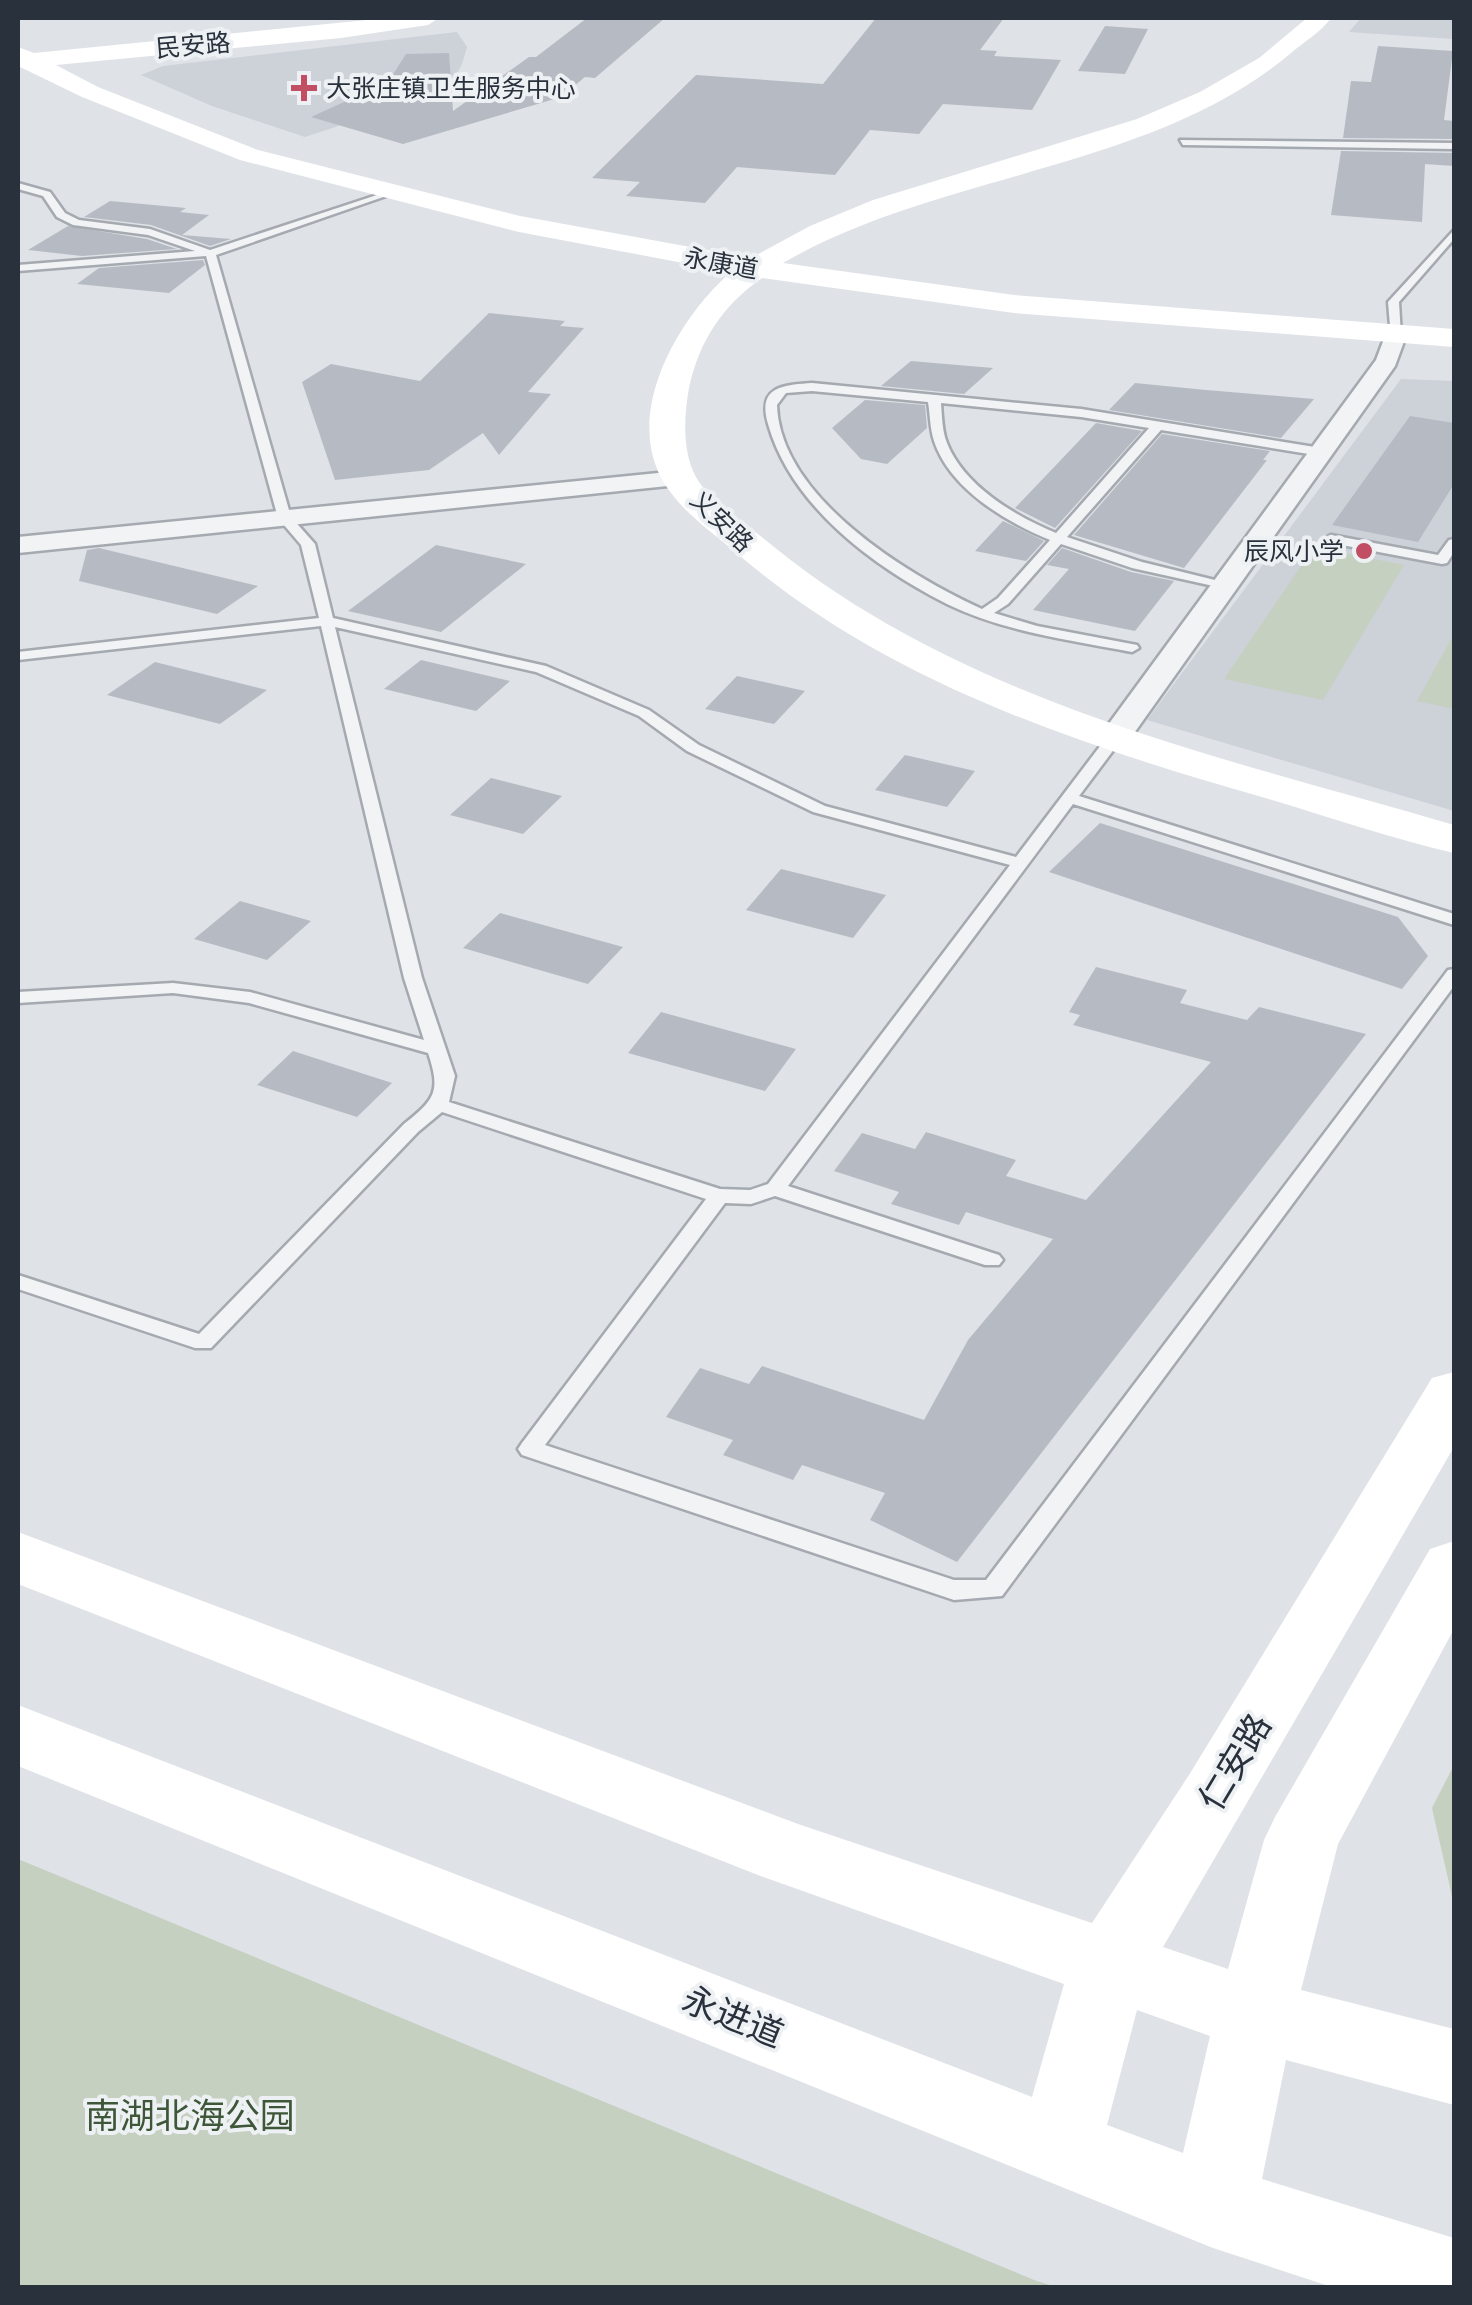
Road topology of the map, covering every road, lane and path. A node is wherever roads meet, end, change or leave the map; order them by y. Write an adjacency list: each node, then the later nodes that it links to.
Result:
1 (311, 18): 4 (street, 民安路)
2 (428, 18): 4 (street, 民安路)
3 (1320, 18): 14 (street, 义安路)
4 (20, 59): 8 (street, 永康道)
5 (1183, 142): 6 (lane)
6 (1454, 146)
7 (18, 186): 10 (lane)
8 (373, 197): 10 (lane); 14 (street, 永康道)
9 (1454, 234): 16 (lane)
10 (210, 253): 12 (lane); 22 (lane)
11 (18, 257): 12 (lane)
12 (50, 265): 13 (lane)
13 (18, 268)
14 (746, 274): 16 (street, 永康道); 21 (street, 义安路)
15 (1454, 338): 16 (street, 永康道)
16 (1392, 343): 17 (street, 永康道); 20 (street)
17 (1454, 352)
18 (934, 398): 19 (lane); 23 (lane); 28 (lane)
19 (1158, 425): 20 (lane); 23 (lane)
20 (1321, 452): 27 (street)
21 (678, 479): 22 (street); 32 (street, 义安路)
22 (285, 518): 26 (street); 29 (lane)
23 (1058, 539): 27 (lane); 28 (lane)
24 (1331, 539): 25 (lane)
25 (1454, 543)
26 (18, 545)
27 (1222, 586): 32 (street)
28 (982, 614): 30 (lane)
29 (327, 621): 31 (lane); 35 (lane); 39 (lane)
30 (1132, 648)
31 (18, 656)
32 (1116, 736): 33 (lane); 34 (street, 义安路)
33 (1069, 798): 35 (lane); 36 (lane)
34 (1454, 839)
35 (1020, 863): 41 (lane)
36 (1454, 920)
37 (1454, 974): 42 (lane)
38 (18, 998): 39 (lane)
39 (436, 1049): 40 (lane)
40 (439, 1105): 42 (lane); 44 (lane)
41 (775, 1190): 42 (lane); 43 (lane)
42 (720, 1196)
43 (992, 1260)
44 (18, 1282)
45 (1454, 1394): 49 (street, 仁安路)
46 (18, 1557): 49 (street)
47 (1454, 1568): 50 (street)
48 (18, 1735): 52 (street, 永进道)
49 (1108, 1965): 50 (street); 52 (street, 仁安路)
50 (1254, 2015): 51 (street); 53 (street)
51 (1454, 2066)
52 (1059, 2148): 53 (street, 永进道)
53 (1213, 2206): 54 (street, 永进道)
54 (1454, 2282)

